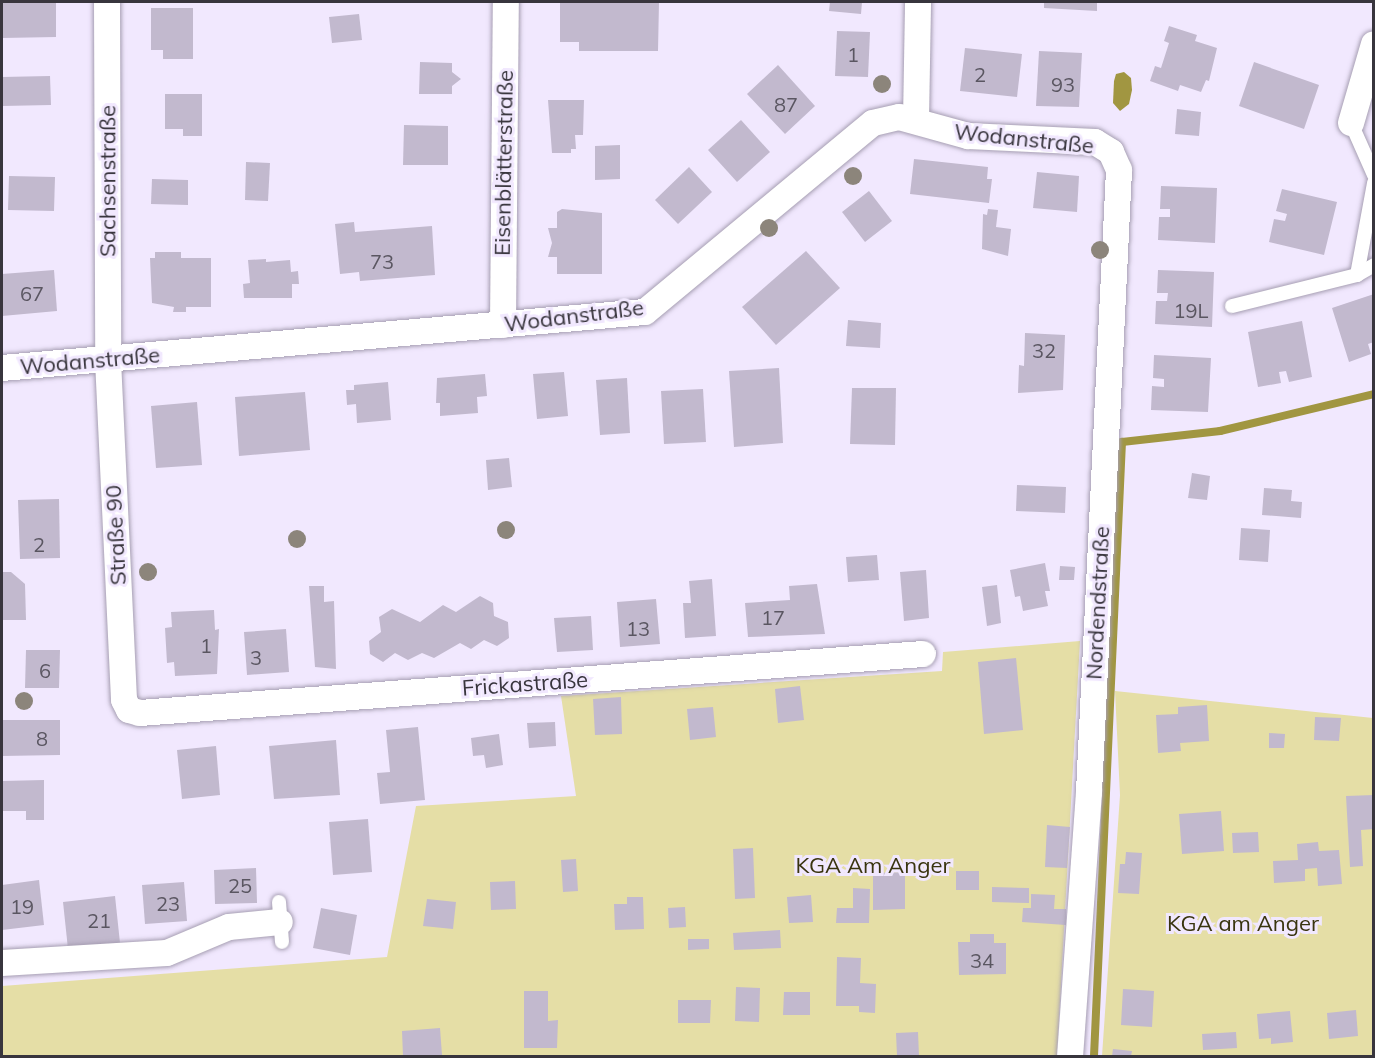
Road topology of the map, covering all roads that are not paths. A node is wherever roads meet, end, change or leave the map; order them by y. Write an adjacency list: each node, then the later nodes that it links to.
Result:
1 (107, 2): 14 (street, Sachsenstraße)
2 (506, 2): 13 (street, Eisenblätterstraße)
3 (918, 2): 5 (street)
4 (1374, 44): 6 (street)
5 (916, 120): 7 (street, Wodanstraße); 13 (street, Wodanstraße)
6 (1351, 123): 8 (lane)
7 (1111, 152): 20 (street, Nordendstraße)
8 (1374, 175)
9 (1374, 183): 11 (lane)
10 (1374, 265): 11 (lane)
11 (1357, 275): 12 (lane)
12 (1232, 306)
13 (503, 325): 14 (street, Wodanstraße)
14 (108, 360): 15 (street, Wodanstraße); 17 (street, Straße 90)
15 (2, 368)
16 (923, 654): 17 (street, Frickastraße)
17 (129, 710)
18 (280, 922): 19 (street)
19 (2, 963)
20 (1070, 1056)

